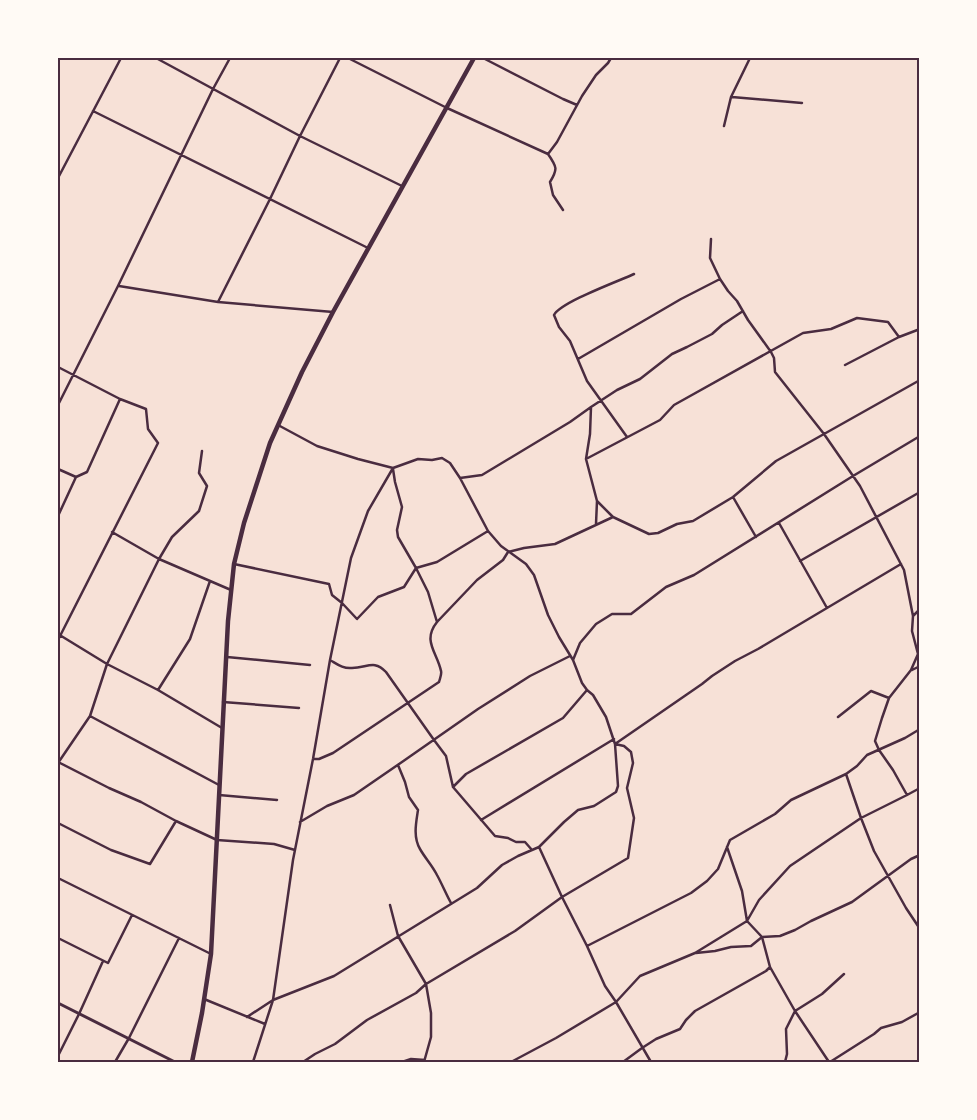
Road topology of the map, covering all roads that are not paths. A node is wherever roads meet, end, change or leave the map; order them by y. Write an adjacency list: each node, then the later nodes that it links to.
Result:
1 (121, 58): 15 (street)
2 (156, 58): 10 (street)
3 (230, 58): 10 (street)
4 (340, 58): 17 (street)
5 (348, 58): 14 (street)
6 (474, 58): 14 (highway)
7 (483, 58): 13 (street)
8 (610, 58): 13 (street)
9 (750, 58): 11 (street)
10 (213, 89): 17 (street); 19 (street)
11 (731, 97): 12 (street); 16 (street)
12 (802, 104)
13 (577, 105): 18 (street)
14 (447, 108): 18 (street); 21 (highway)
15 (93, 111): 19 (street); 20 (street)
16 (724, 126)
17 (300, 136): 21 (street); 22 (street)
18 (548, 154): 23 (street)
19 (181, 156): 22 (street); 28 (street)
20 (58, 178)
21 (403, 187): 25 (highway)
22 (270, 199): 25 (street); 29 (street)
23 (563, 210)
24 (712, 239): 27 (street)
25 (369, 249): 31 (highway)
26 (634, 274): 35 (street)
27 (720, 279): 30 (street); 35 (street)
28 (118, 286): 29 (street); 38 (street)
29 (218, 302): 31 (street)
30 (742, 311): 34 (street); 41 (street)
31 (333, 312): 44 (highway)
32 (920, 329): 33 (street)
33 (899, 337): 34 (street); 36 (street)
34 (770, 352): 45 (street); 47 (street)
35 (578, 358): 41 (street)
36 (845, 365)
37 (58, 367): 38 (street)
38 (73, 374): 40 (street); 42 (street)
39 (920, 380): 45 (street)
40 (120, 399): 53 (street); 64 (street)
41 (600, 401): 43 (street); 47 (street)
42 (58, 404)
43 (591, 407): 49 (street); 54 (street)
44 (278, 425): 50 (street); 69 (highway)
45 (824, 434): 52 (street); 56 (street)
46 (920, 436): 52 (street)
47 (628, 437): 49 (street)
48 (202, 451): 67 (street)
49 (586, 458): 57 (street)
50 (393, 468): 54 (street); 71 (street); 74 (street)
51 (58, 469): 53 (street)
52 (853, 476): 60 (street); 61 (street)
53 (76, 477): 58 (street)
54 (460, 478): 63 (street)
55 (920, 492): 60 (street)
56 (733, 497): 59 (street); 65 (street)
57 (597, 501): 59 (street); 62 (street)
58 (58, 516)
59 (613, 517): 62 (street)
60 (876, 517): 68 (street); 70 (street)
61 (779, 523): 65 (street); 68 (street)
62 (596, 524): 66 (street)
63 (488, 531): 66 (street); 71 (street)
64 (112, 532): 67 (street); 79 (street)
65 (756, 537): 84 (street)
66 (508, 552): 78 (street); 82 (street)
67 (159, 559): 72 (street); 85 (street)
68 (800, 561): 75 (street)
69 (234, 564): 73 (highway); 74 (street)
70 (901, 564): 75 (street); 77 (street)
71 (416, 568): 74 (street); 78 (street)
72 (210, 581): 73 (street); 89 (street)
73 (231, 590): 81 (highway)
74 (342, 603): 83 (street)
75 (827, 608): 101 (street)
76 (920, 609): 77 (street)
77 (913, 616): 88 (street)
78 (437, 622): 93 (street)
79 (59, 634): 80 (street); 85 (street)
80 (58, 640)
81 (225, 656): 86 (street); 92 (highway)
82 (570, 656): 84 (street); 100 (street)
83 (330, 660): 93 (street); 103 (street)
84 (573, 660): 90 (street)
85 (107, 664): 89 (street); 95 (street)
86 (310, 665)
87 (920, 666): 88 (street)
88 (911, 670): 91 (street)
89 (158, 690): 97 (street)
90 (587, 690): 99 (street); 108 (street)
91 (890, 698): 96 (street); 102 (street)
92 (223, 702): 94 (street); 97 (highway)
93 (408, 703): 100 (street); 103 (street)
94 (299, 708)
95 (90, 716): 104 (street); 107 (street)
96 (838, 717)
97 (222, 728): 107 (highway)
98 (920, 729): 102 (street)
99 (614, 739): 101 (street); 115 (street)
100 (434, 740): 105 (street); 108 (street)
101 (615, 744): 119 (street); 126 (street)
102 (879, 750): 106 (street); 111 (street)
103 (313, 759): 117 (street)
104 (58, 762): 114 (street)
105 (398, 765): 117 (street); 127 (street)
106 (846, 774): 113 (street); 120 (street)
107 (220, 786): 110 (highway)
108 (453, 787): 115 (street)
109 (920, 788): 111 (street)
110 (219, 794): 112 (street); 118 (highway)
111 (907, 795): 113 (street)
112 (277, 800)
113 (861, 818): 124 (street); 130 (street)
114 (176, 820): 116 (street); 118 (street)
115 (481, 820): 122 (street)
116 (58, 822)
117 (300, 822): 121 (street)
118 (217, 840): 121 (street); 138 (highway)
119 (539, 847): 122 (street); 126 (street)
120 (727, 847): 130 (street); 136 (street)
121 (295, 850): 144 (street)
122 (532, 850): 127 (street)
123 (920, 855): 124 (street)
124 (888, 877): 131 (street); 133 (street)
125 (58, 878): 129 (street)
126 (562, 897): 136 (street); 142 (street)
127 (451, 903): 132 (street)
128 (390, 905): 132 (street)
129 (132, 915): 135 (street); 139 (street)
130 (747, 921): 133 (street); 137 (street)
131 (919, 928)
132 (398, 936): 142 (street); 144 (street)
133 (762, 937): 137 (street); 140 (street)
134 (58, 938): 139 (street)
135 (179, 938): 138 (street); 152 (street)
136 (587, 946): 145 (street)
137 (695, 953): 145 (street)
138 (211, 954): 143 (highway)
139 (103, 961): 149 (street)
140 (770, 967): 147 (street); 153 (street)
141 (844, 974): 147 (street)
142 (426, 984): 156 (street); 161 (street)
143 (204, 999): 150 (street); 159 (highway)
144 (273, 1000): 150 (street); 151 (street)
145 (616, 1002): 153 (street); 163 (street)
146 (58, 1003): 149 (street)
147 (795, 1011): 166 (street); 167 (street)
148 (920, 1012): 167 (street)
149 (79, 1014): 152 (street); 154 (street)
150 (247, 1017): 151 (street)
151 (266, 1025): 160 (street)
152 (129, 1038): 155 (street); 157 (street)
153 (642, 1048): 164 (street); 165 (street)
154 (58, 1056)
155 (170, 1061): 158 (street)
156 (425, 1061): 162 (street)
157 (115, 1062)
158 (175, 1062)
159 (192, 1062)
160 (253, 1062)
161 (303, 1062)
162 (402, 1062)
163 (511, 1062)
164 (623, 1062)
165 (651, 1062)
166 (785, 1062)
167 (829, 1062)

